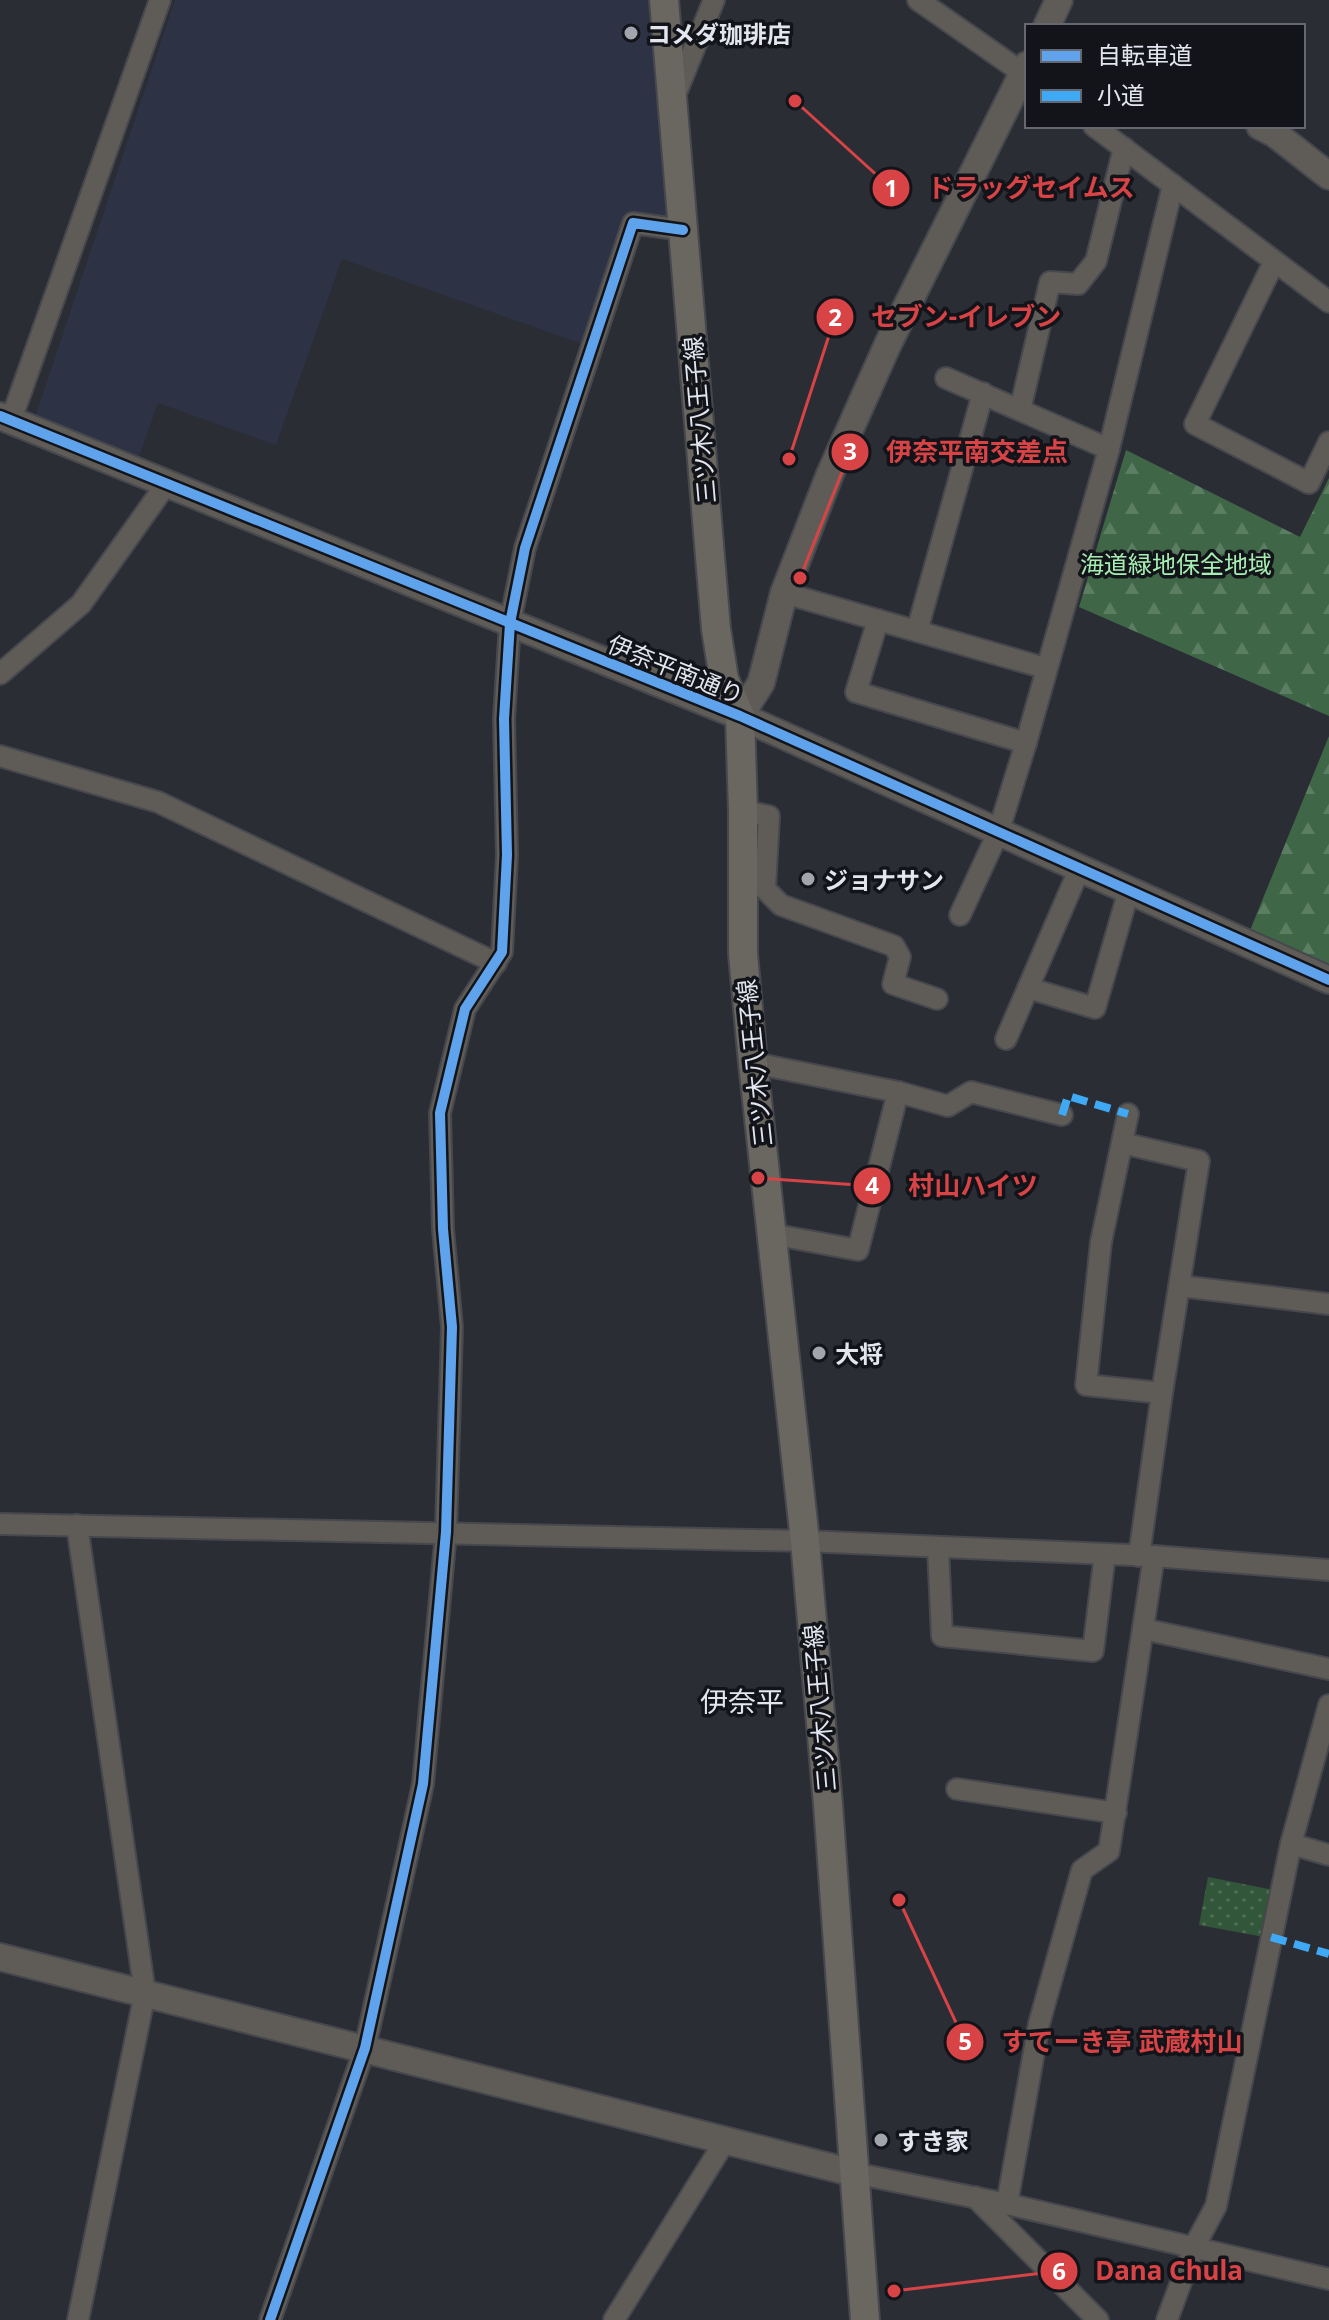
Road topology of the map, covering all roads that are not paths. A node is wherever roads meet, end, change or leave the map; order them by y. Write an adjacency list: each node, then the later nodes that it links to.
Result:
1 (160, 0): 19 (street)
2 (664, 0): 7 (main road, 三ツ木八王子線)
3 (714, 0): 7 (street)
4 (918, 0): 5 (street)
5 (1025, 70)
6 (1025, 73): 23 (street)
7 (673, 101): 13 (main road, 三ツ木八王子線)
8 (1097, 128): 10 (street)
9 (1264, 128): 11 (street)
10 (1124, 148): 12 (street); 18 (street)
11 (1329, 176)
12 (1173, 185): 14 (street); 21 (street)
13 (683, 230): 25 (street); 29 (main road, 三ツ木八王子線)
14 (1274, 262): 15 (street); 20 (street)
15 (1329, 302)
16 (946, 378): 17 (street)
17 (983, 393): 18 (street); 26 (street)
18 (1020, 410): 21 (street)
19 (5, 418): 22 (street, 伊奈平南通り)
20 (1329, 442)
21 (1109, 449): 27 (street)
22 (167, 483): 25 (street, 伊奈平南通り); 28 (street)
23 (784, 593): 24 (street); 29 (street)
24 (878, 620): 26 (street); 30 (street)
25 (510, 623): 29 (street, 伊奈平南通り); 37 (street)
26 (917, 631): 27 (street)
27 (1045, 668): 30 (street)
28 (0, 674)
29 (740, 716): 32 (main road, 三ツ木八王子線); 33 (street, 伊奈平南通り)
30 (1026, 743): 33 (street)
31 (0, 756): 37 (street)
32 (743, 811): 40 (street); 42 (main road, 三ツ木八王子線)
33 (998, 833): 34 (street, 伊奈平南通り); 36 (street)
34 (1079, 870): 35 (street, 伊奈平南通り); 39 (street)
35 (1129, 890): 38 (street, 伊奈平南通り); 39 (street)
36 (960, 915)
37 (496, 963): 53 (street)
38 (1329, 980)
39 (1028, 988): 41 (street)
40 (937, 999)
41 (1006, 1039)
42 (753, 1063): 43 (street); 47 (main road, 三ツ木八王子線)
43 (898, 1092): 45 (street); 47 (street)
44 (1128, 1114): 46 (street)
45 (1062, 1115)
46 (1122, 1143): 48 (street); 50 (street)
47 (771, 1234): 54 (main road, 三ツ木八王子線)
48 (1180, 1286): 49 (street); 50 (street)
49 (1329, 1304)
50 (1162, 1393): 57 (street)
51 (0, 1524): 52 (street)
52 (77, 1525): 53 (street); 67 (street)
53 (446, 1532): 54 (street); 68 (street)
54 (805, 1541): 55 (street); 70 (main road, 三ツ木八王子線)
55 (938, 1547): 56 (street); 56 (street)
56 (1105, 1554): 57 (street)
57 (1146, 1556): 58 (street); 59 (street)
58 (1329, 1570)
59 (1143, 1629): 60 (street); 63 (street)
60 (1329, 1669)
61 (1329, 1705): 64 (street)
62 (957, 1789): 63 (street)
63 (1116, 1813): 72 (street)
64 (1291, 1844): 65 (street); 73 (street)
65 (1329, 1855)
66 (0, 1957): 67 (street)
67 (145, 1993): 68 (street); 75 (street)
68 (365, 2048): 69 (street); 76 (street)
69 (725, 2141): 70 (street); 77 (street)
70 (854, 2173): 71 (street); 78 (main road, 三ツ木八王子線)
71 (975, 2197): 72 (street); 79 (street)
72 (1007, 2204): 73 (street)
73 (1194, 2247): 74 (street); 80 (street)
74 (1329, 2279)
75 (78, 2320)
76 (270, 2320)
77 (614, 2320)
78 (865, 2320)
79 (1098, 2320)
80 (1167, 2320)

